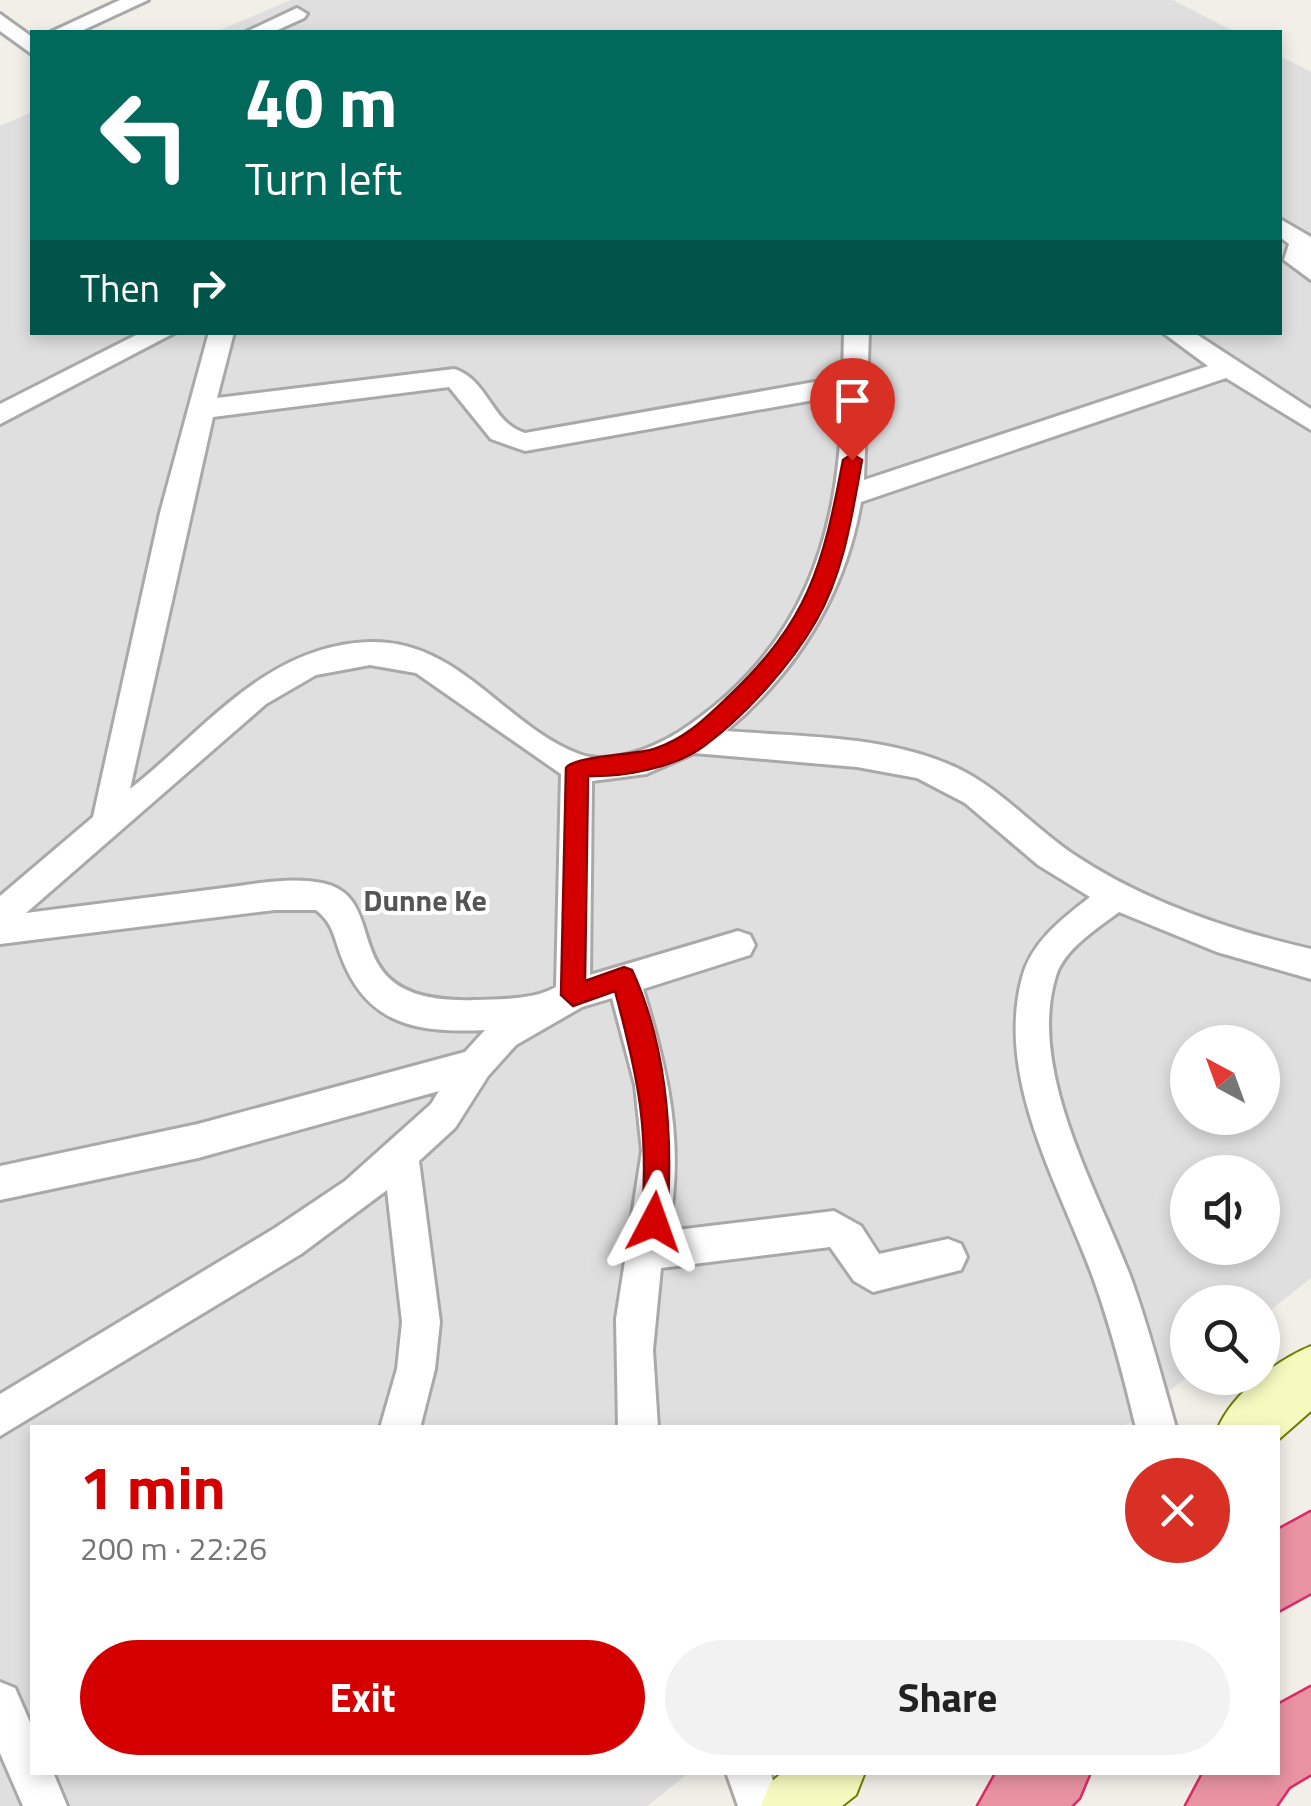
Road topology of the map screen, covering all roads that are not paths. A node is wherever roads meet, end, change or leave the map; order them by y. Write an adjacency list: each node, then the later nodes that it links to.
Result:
1 (138, 0): 4 (street)
2 (297, 14): 5 (street)
3 (0, 20): 6 (street)
4 (67, 30)
5 (261, 30)
6 (30, 45)
7 (1282, 227): 8 (street)
8 (1311, 272)
9 (158, 335): 16 (street)
10 (221, 335): 15 (street)
11 (856, 335): 14 (street)
12 (1179, 335): 13 (street)
13 (1229, 368): 17 (street); 18 (street)
14 (855, 384): 15 (street); 18 (street)
15 (202, 408): 21 (street)
16 (0, 415)
17 (1311, 421)
18 (848, 496): 19 (street)
19 (696, 741): 20 (street); 22 (street)
20 (577, 768): 21 (street); 28 (street)
21 (107, 823): 23 (street)
22 (1118, 894): 26 (street); 38 (street)
23 (0, 920)
24 (0, 930): 28 (street)
25 (738, 945): 27 (street)
26 (1311, 964)
27 (624, 978): 28 (street); 32 (street)
28 (557, 1003): 29 (street)
29 (476, 1065): 30 (street); 31 (street)
30 (402, 1156): 35 (street); 36 (street)
31 (0, 1183)
32 (648, 1252): 33 (street); 37 (street)
33 (948, 1257)
34 (1311, 1374): 39 (street)
35 (0, 1416)
36 (401, 1425)
37 (638, 1425)
38 (1155, 1425)
39 (1251, 1425)
40 (1311, 1547): 41 (highway)
41 (1280, 1574)
42 (0, 1703): 45 (street)
43 (1311, 1723): 44 (highway)
44 (1280, 1752)
45 (30, 1772)
46 (31, 1775): 51 (street)
47 (749, 1775): 52 (street)
48 (829, 1775): 53 (street)
49 (1050, 1775): 54 (highway)
50 (1255, 1775): 55 (highway)
51 (45, 1806)
52 (760, 1806)
53 (793, 1806)
54 (1014, 1806)
55 (1222, 1806)

